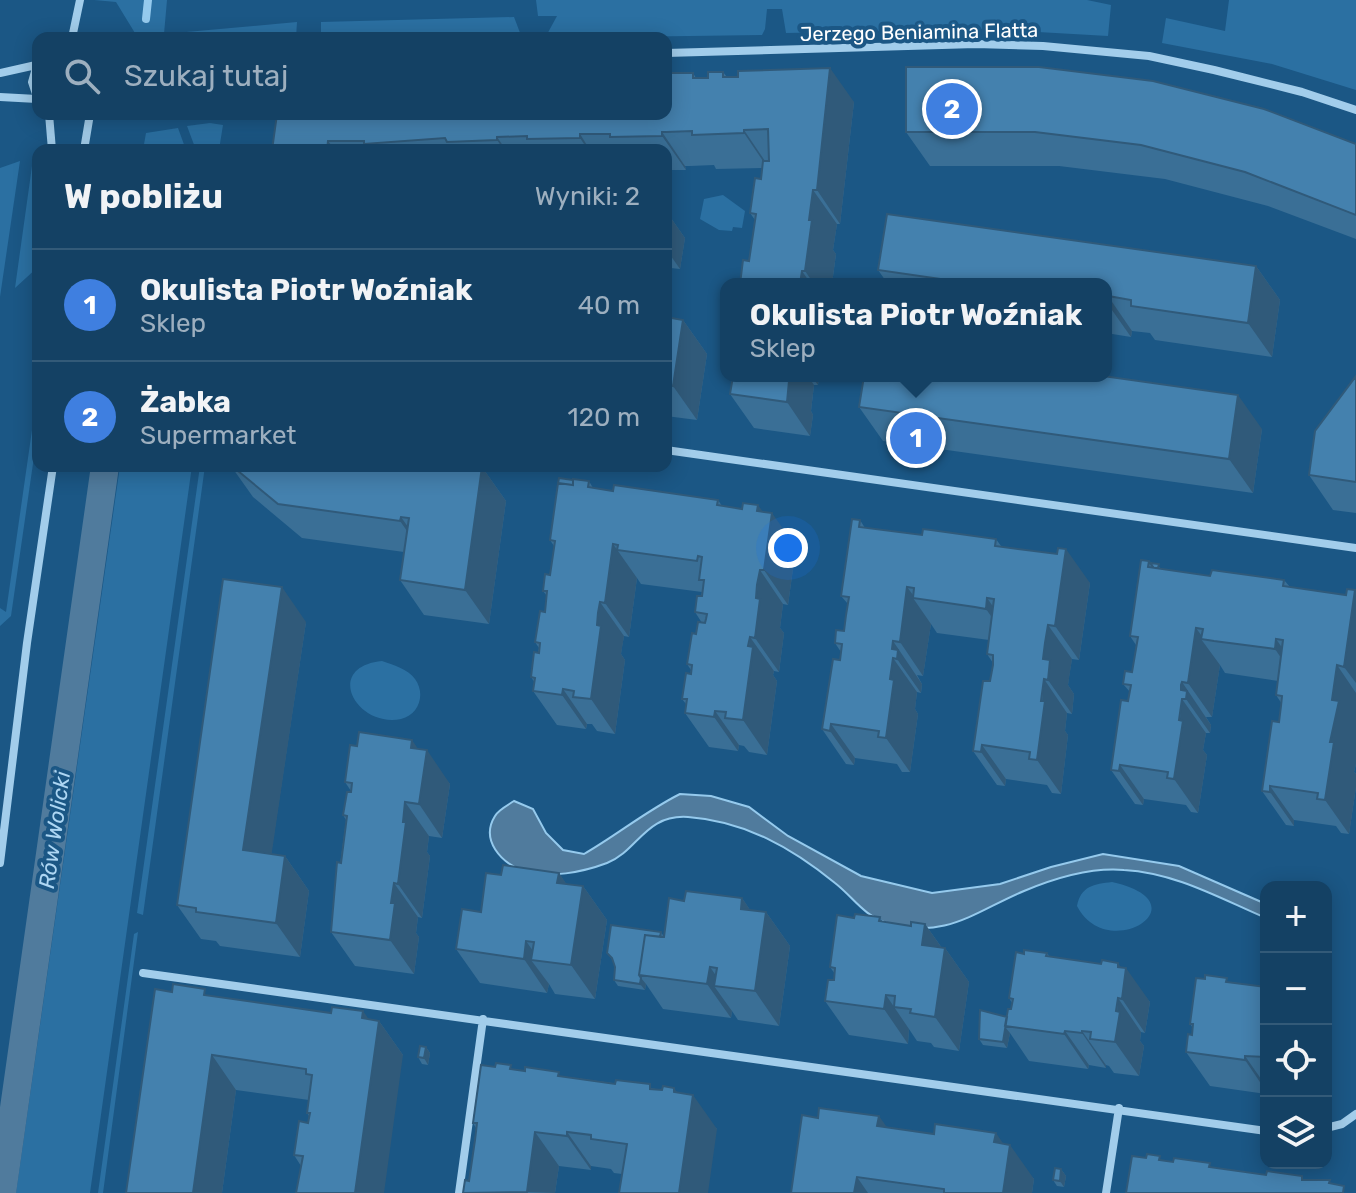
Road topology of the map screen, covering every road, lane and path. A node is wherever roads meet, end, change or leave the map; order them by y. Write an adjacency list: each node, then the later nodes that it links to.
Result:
1 (80, 0): 2 (street)
2 (73, 32)
3 (672, 53): 8 (street, Jerzego Beniamina Flatta)
4 (32, 64): 5 (street)
5 (0, 73)
6 (0, 97): 7 (street)
7 (32, 99)
8 (1356, 110)
9 (50, 120): 11 (street)
10 (89, 120): 12 (street)
11 (52, 144)
12 (85, 144)
13 (672, 451): 15 (street)
14 (52, 472): 16 (street)
15 (1356, 548)
16 (0, 863)
17 (143, 973): 18 (street)
18 (483, 1019): 19 (street); 23 (street)
19 (1119, 1108): 22 (street); 24 (street)
20 (1356, 1114): 21 (street)
21 (1332, 1126)
22 (1260, 1130)
23 (459, 1193)
24 (1106, 1193)

